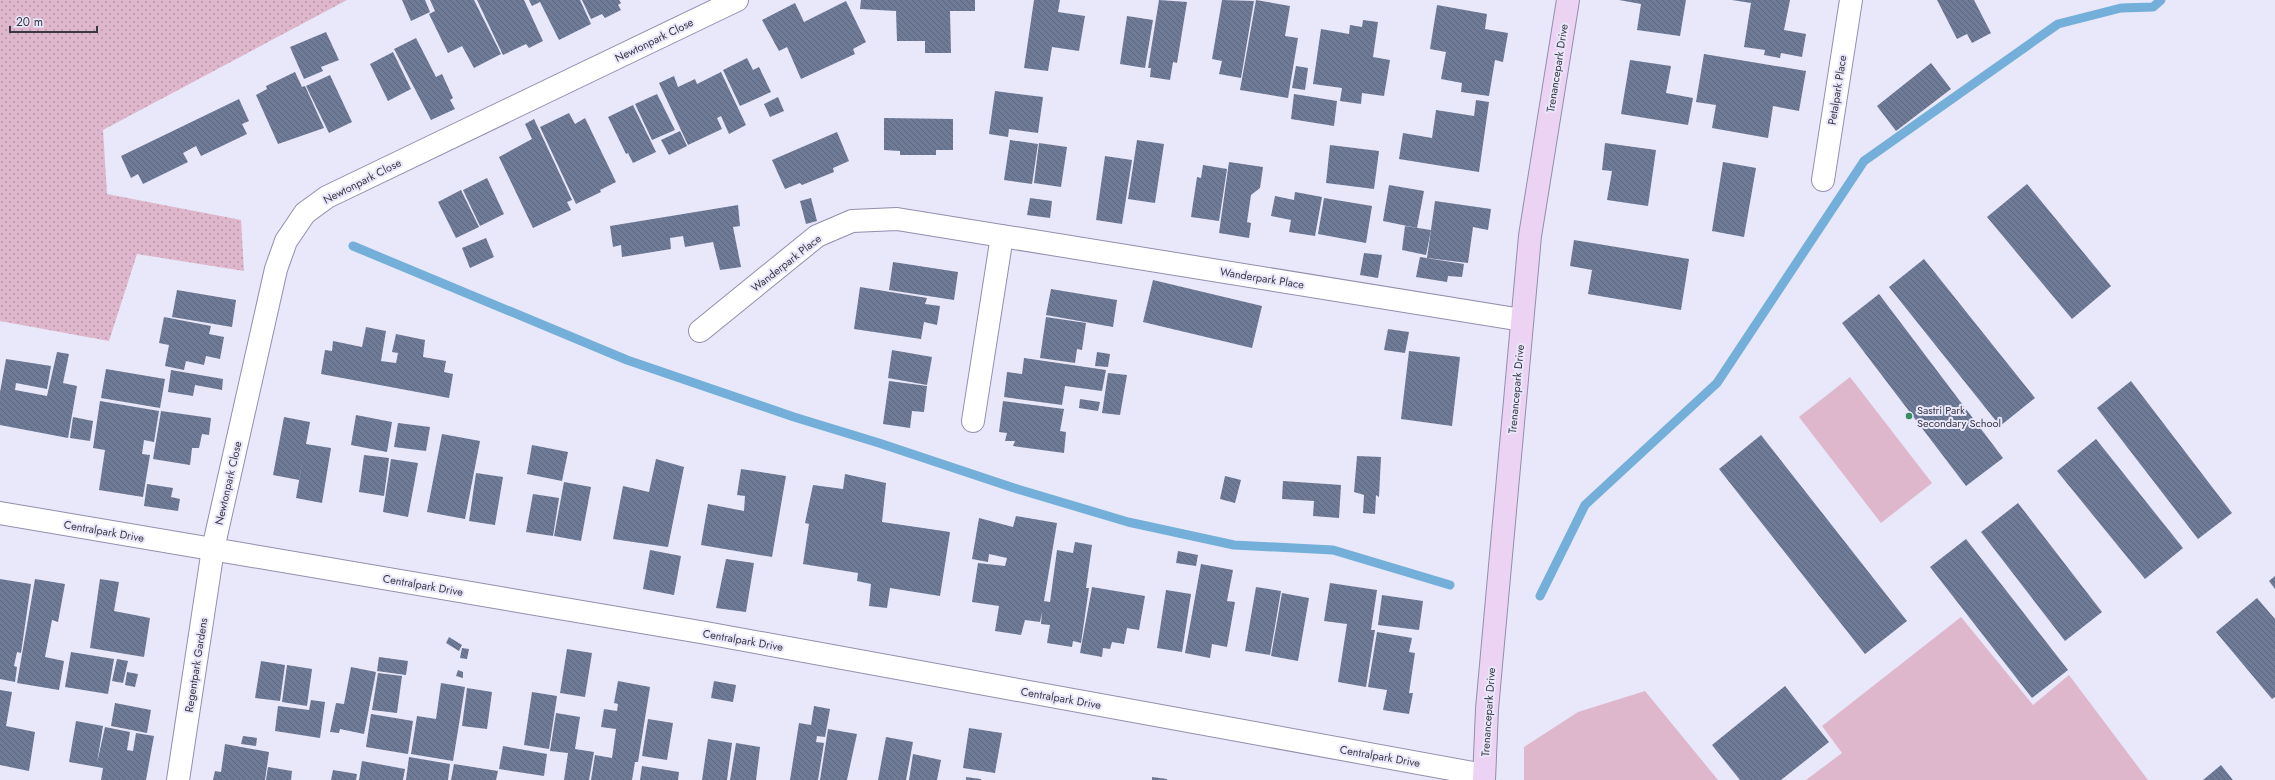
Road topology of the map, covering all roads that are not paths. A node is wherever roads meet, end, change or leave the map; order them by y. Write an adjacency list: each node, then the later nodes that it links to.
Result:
1 (737, 0): 10 (street, Newtonpark Close)
2 (1568, 0): 6 (street, Trenancepark Drive)
3 (1851, 0): 4 (street, Petalpark Place)
4 (1823, 180)
5 (1002, 236): 6 (street, Wanderpark Place); 7 (street, Wanderpark Place); 8 (street)
6 (1522, 320): 11 (street, Trenancepark Drive)
7 (700, 331)
8 (973, 421)
9 (0, 513): 10 (street, Centralpark Drive)
10 (213, 549): 11 (street, Centralpark Drive); 12 (street, Regentpark Gardens)
11 (1484, 777)
12 (178, 780)

